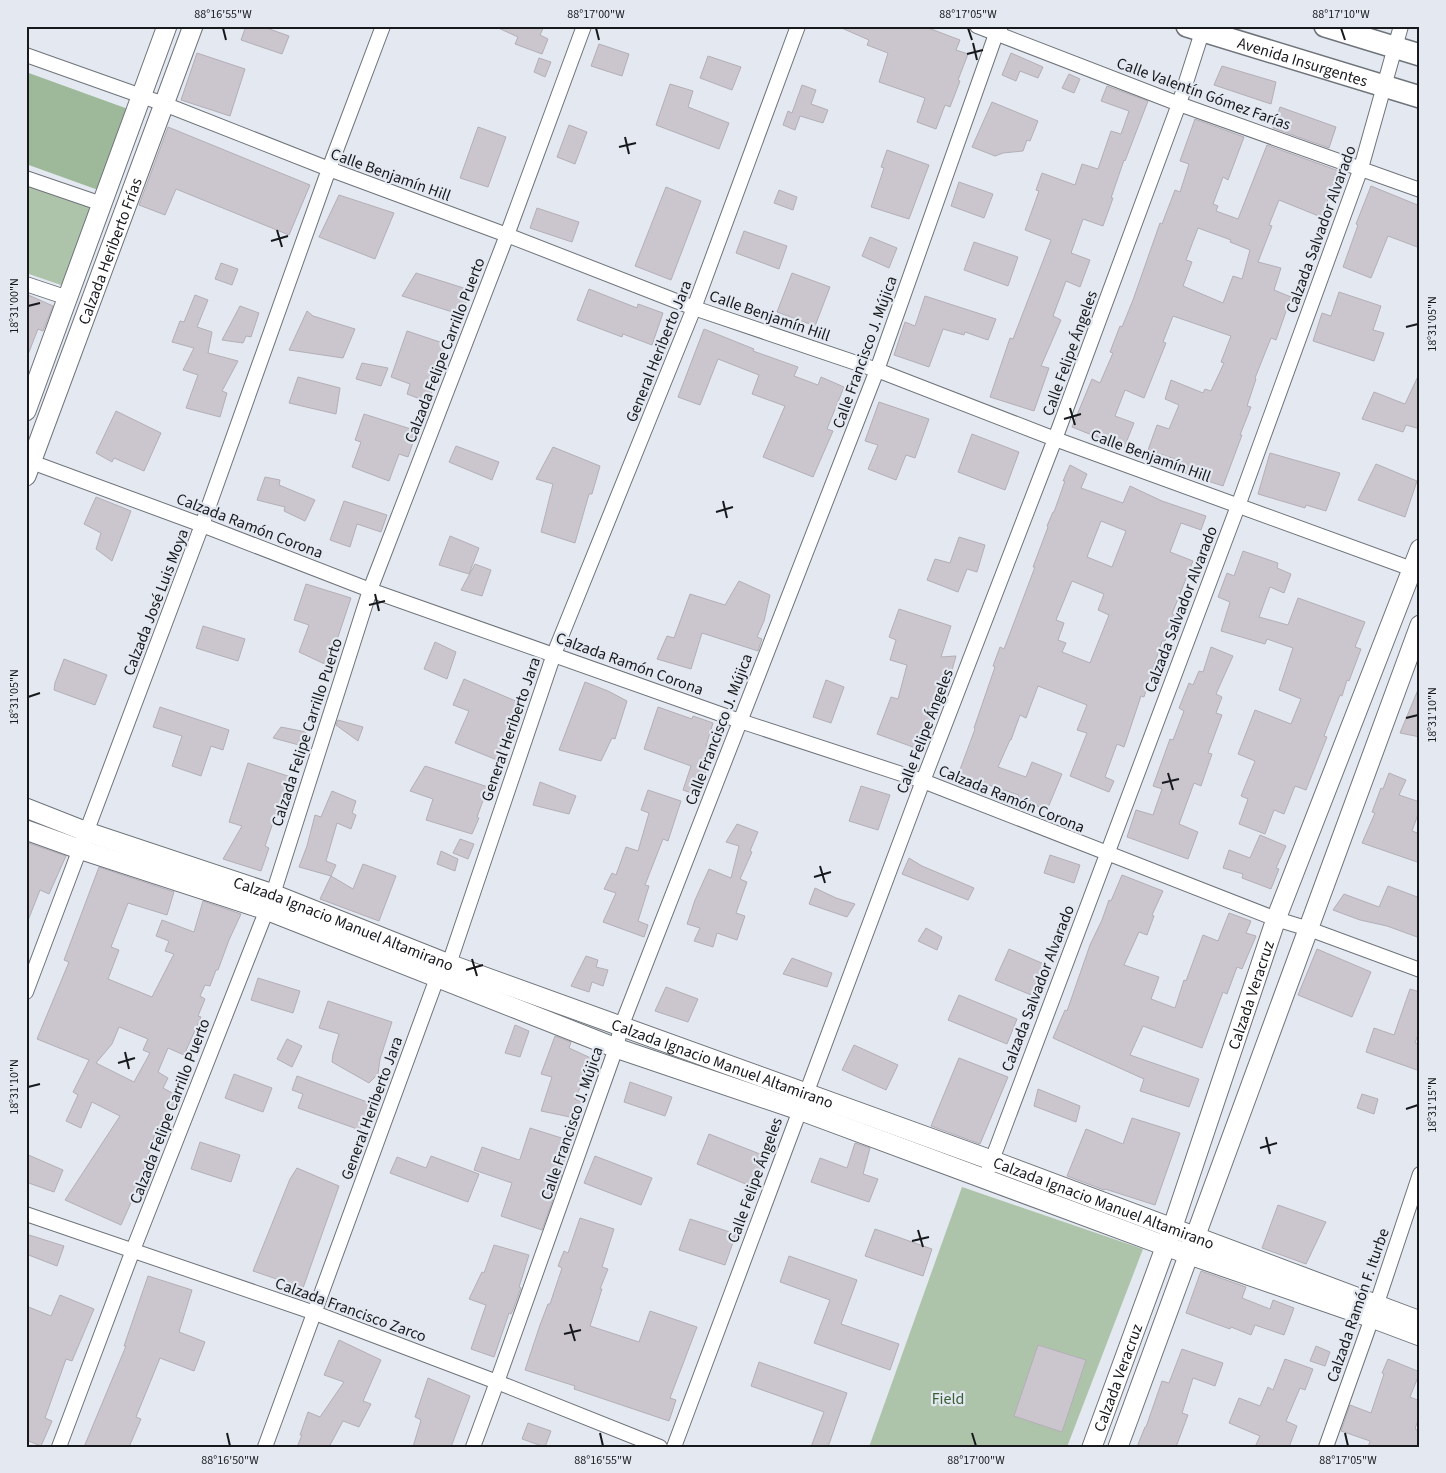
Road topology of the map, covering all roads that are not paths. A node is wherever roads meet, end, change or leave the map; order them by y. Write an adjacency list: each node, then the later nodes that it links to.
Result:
1 (167, 26): 15 (street, Calzada Heriberto Frías)
2 (193, 26): 17 (street, Calzada Heriberto Frías)
3 (383, 26): 20 (street, Calzada José Luis Moya)
4 (584, 26): 24 (street, Calzada Felipe Carrillo Puerto)
5 (798, 26): 27 (street, General Heriberto Jara)
6 (977, 26): 10 (street, Calle Valentín Gómez Farías)
7 (1325, 26): 11 (main road)
8 (1401, 26): 11 (street, Calzada Salvador Alvarado)
9 (1198, 28): 14 (main road, Avenida Insurgentes); 18 (street, Calle Felipe Ángeles)
10 (998, 30): 18 (street, Calle Valentín Gómez Farías); 28 (street, Calle Francisco J. Mújica)
11 (1396, 48): 13 (main road); 14 (street, Calzada Salvador Alvarado)
12 (26, 55): 15 (street, Calle Benjamín Hill)
13 (1420, 55)
14 (1385, 86): 16 (main road, Avenida Insurgentes); 19 (street, Calzada Salvador Alvarado)
15 (142, 97): 17 (street, Calle Benjamín Hill); 23 (street, Calzada Heriberto Frías)
16 (1420, 97)
17 (164, 104): 20 (street, Calle Benjamín Hill); 31 (street, Calzada Heriberto Frías)
18 (1179, 104): 19 (street, Calle Valentín Gómez Farías); 30 (street, Calle Felipe Ángeles)
19 (1361, 168): 22 (street, Calle Valentín Gómez Farías); 32 (street, Calzada Salvador Alvarado)
20 (329, 169): 24 (street, Calle Benjamín Hill); 33 (street, Calzada José Luis Moya)
21 (26, 178): 23 (street)
22 (1420, 190)
23 (102, 204): 26 (street, Calzada Heriberto Frías)
24 (507, 235): 27 (street, Calle Benjamín Hill); 36 (street, Calzada Felipe Carrillo Puerto)
25 (26, 284): 26 (street)
26 (68, 298): 29 (street, Calzada Heriberto Frías)
27 (694, 308): 28 (street, Calle Benjamín Hill); 38 (street, General Heriberto Jara)
28 (877, 370): 30 (street, Calle Benjamín Hill); 39 (street, Calle Francisco J. Mújica)
29 (26, 411)
30 (1055, 439): 32 (street, Calle Benjamín Hill); 40 (street, Calle Felipe Ángeles)
31 (28, 466): 33 (street, Calzada Ramón Corona)
32 (1238, 506): 35 (street, Calle Benjamín Hill); 45 (street, Calzada Salvador Alvarado)
33 (202, 525): 36 (street, Calzada Ramón Corona); 43 (street, Calzada José Luis Moya)
34 (1420, 549): 35 (street, Calzada Veracruz)
35 (1416, 571): 47 (street, Calzada Veracruz)
36 (370, 590): 38 (street, Calzada Ramón Corona); 46 (street, Calzada Felipe Carrillo Puerto)
37 (1420, 625): 48 (street, Calzada Veracruz)
38 (554, 654): 39 (street, Calzada Ramón Corona); 49 (street, General Heriberto Jara)
39 (740, 721): 40 (street, Calzada Ramón Corona); 53 (street, Calle Francisco J. Mújica)
40 (923, 781): 45 (street, Calzada Ramón Corona); 55 (street, Calle Felipe Ángeles)
41 (26, 808): 43 (street, Calzada Ignacio Manuel Altamirano)
42 (26, 830): 44 (street, Calzada Ignacio Manuel Altamirano)
43 (87, 832): 44 (street, Calzada José Luis Moya); 46 (street, Calzada Ignacio Manuel Altamirano)
44 (79, 849): 46 (street, Calzada Ignacio Manuel Altamirano); 52 (street, Calzada José Luis Moya)
45 (1106, 854): 47 (street, Calzada Ramón Corona); 56 (street, Calzada Salvador Alvarado)
46 (270, 902): 49 (street, Calzada Ignacio Manuel Altamirano); 51 (street, Calzada Ignacio Manuel Altamirano); 62 (street, Calzada Felipe Carrillo Puerto)
47 (1276, 919): 48 (street, Calzada Ramón Corona); 60 (street, Calzada Veracruz)
48 (1309, 929): 50 (street, Calzada Ramón Corona); 61 (street, Calzada Veracruz)
49 (449, 964): 51 (street, General Heriberto Jara); 53 (street, Calzada Ignacio Manuel Altamirano)
50 (1420, 970)
51 (437, 978): 54 (street, Calzada Ignacio Manuel Altamirano); 64 (street, General Heriberto Jara)
52 (26, 992)
53 (621, 1027): 54 (street, Calle Francisco J. Mújica); 55 (street, Calzada Ignacio Manuel Altamirano)
54 (616, 1048): 55 (street, Calzada Ignacio Manuel Altamirano); 67 (street, Calle Francisco J. Mújica)
55 (802, 1102): 56 (street, Calzada Ignacio Manuel Altamirano); 58 (street, Calzada Ignacio Manuel Altamirano); 72 (street, Calle Felipe Ángeles)
56 (991, 1160): 58 (street, Calzada Salvador Alvarado); 60 (street, Calzada Ignacio Manuel Altamirano)
57 (1420, 1174): 63 (street, Calzada Ramón F. Iturbe)
58 (985, 1178): 60 (street, Calzada Ignacio Manuel Altamirano)
59 (26, 1214): 62 (street, Calzada Francisco Zarco)
60 (1168, 1237): 61 (street, Calzada Ignacio Manuel Altamirano); 73 (street, Calzada Veracruz)
61 (1193, 1246): 63 (street, Calzada Ignacio Manuel Altamirano); 74 (street, Calzada Veracruz)
62 (134, 1250): 64 (street, Calzada Francisco Zarco); 68 (street, Calzada Felipe Carrillo Puerto)
63 (1374, 1312): 65 (street, Calzada Ignacio Manuel Altamirano); 66 (street, Calzada Ignacio Manuel Altamirano); 75 (street, Calzada Ramón F. Iturbe)
64 (315, 1313): 67 (street, Calzada Francisco Zarco); 69 (street, General Heriberto Jara)
65 (1420, 1321)
66 (1420, 1336)
67 (497, 1382): 70 (street, Calle Francisco J. Mújica); 71 (street, Calzada Francisco Zarco)
68 (59, 1447)
69 (265, 1447)
70 (473, 1447)
71 (660, 1447)
72 (674, 1447)
73 (1092, 1447)
74 (1118, 1447)
75 (1326, 1447)

